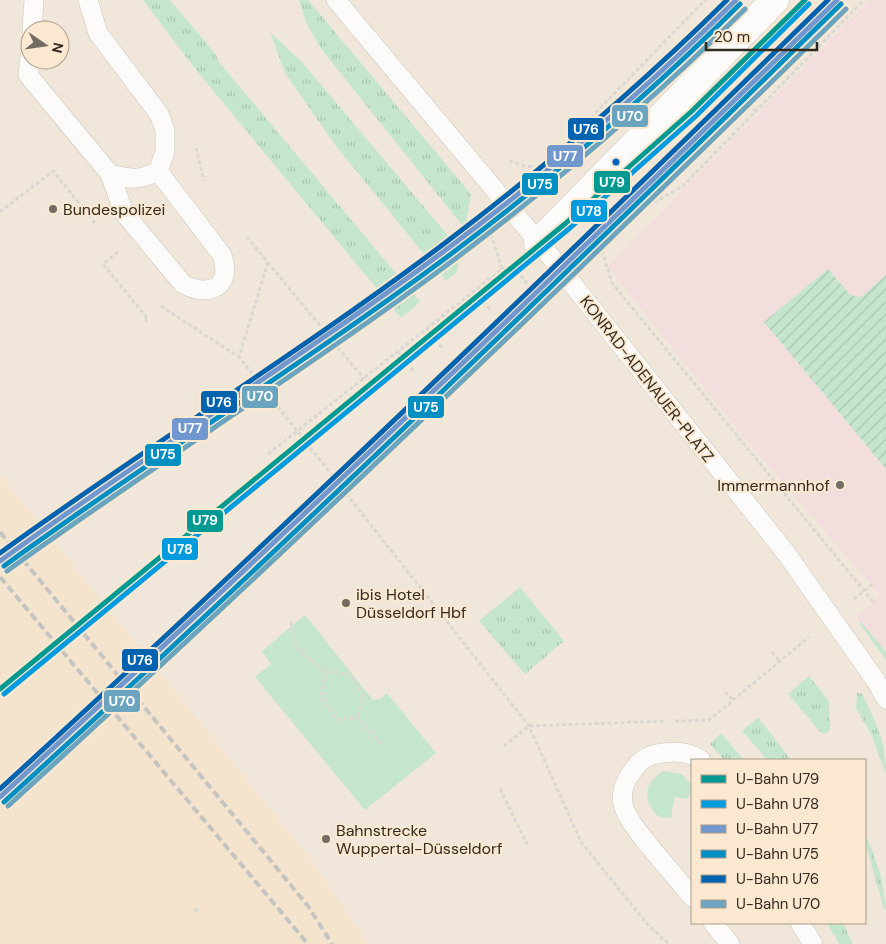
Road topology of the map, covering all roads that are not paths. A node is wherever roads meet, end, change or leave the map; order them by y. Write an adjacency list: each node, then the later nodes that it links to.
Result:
1 (34, 0): 5 (lane)
2 (88, 0): 7 (lane)
3 (336, 0): 9 (lane, KONRAD-ADENAUER-PLATZ)
4 (775, 0): 9 (street)
5 (33, 20)
6 (29, 70): 8 (lane)
7 (158, 171): 8 (lane); 8 (lane)
8 (110, 174)
9 (538, 242): 10 (lane, KONRAD-ADENAUER-PLATZ)
10 (886, 699)
11 (699, 759): 12 (lane)
12 (691, 896)
13 (714, 924): 15 (lane)
14 (801, 924): 16 (lane)
15 (730, 944)
16 (813, 944)

